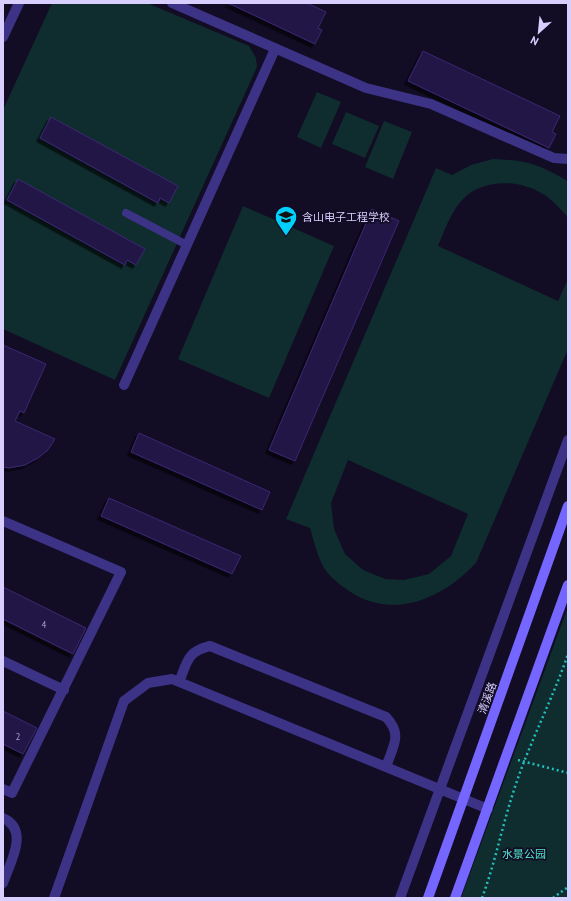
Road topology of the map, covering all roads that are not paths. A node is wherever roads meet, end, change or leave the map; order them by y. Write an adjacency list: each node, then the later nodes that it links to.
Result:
1 (19, 3): 3 (street)
2 (172, 3): 4 (street)
3 (3, 37)
4 (275, 49): 5 (street); 7 (street)
5 (568, 159)
6 (126, 213): 7 (lane)
7 (187, 244): 8 (street)
8 (124, 385)
9 (568, 440): 18 (street)
10 (568, 506): 19 (main road, 清溪路)
11 (3, 522): 15 (street)
12 (568, 585): 20 (main road)
13 (3, 661): 15 (street)
14 (179, 682): 16 (street); 16 (street); 23 (street)
15 (64, 690): 17 (street)
16 (386, 767): 18 (street)
17 (3, 789)
18 (440, 790): 19 (street); 24 (street)
19 (464, 800): 20 (street); 25 (main road, 清溪路)
20 (488, 808): 26 (main road)
21 (3, 818): 22 (street)
22 (3, 883)
23 (54, 898)
24 (400, 898)
25 (428, 898)
26 (455, 898)

